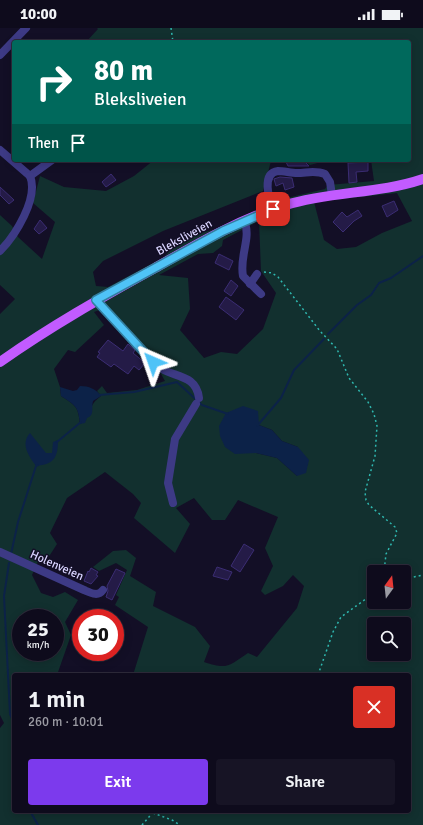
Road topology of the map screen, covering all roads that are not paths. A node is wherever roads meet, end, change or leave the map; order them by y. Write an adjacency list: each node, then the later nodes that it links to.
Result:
1 (26, 28): 2 (street)
2 (14, 40)
3 (12, 43): 4 (street)
4 (0, 55)
5 (0, 150): 6 (street)
6 (12, 160)
7 (14, 162): 9 (street)
8 (49, 162): 9 (street)
9 (30, 176): 14 (street)
10 (423, 179): 11 (main road, Bleksliveien)
11 (332, 195): 12 (main road, Bleksliveien); 12 (street)
12 (273, 209): 13 (main road, Bleksliveien)
13 (244, 221): 16 (street); 18 (main road, Bleksliveien)
14 (0, 251)
15 (257, 274): 16 (street)
16 (250, 284): 17 (street)
17 (261, 294)
18 (96, 300): 19 (main road, Bleksliveien); 20 (street)
19 (0, 362)
20 (173, 503)
21 (0, 552): 22 (street, Holenveien)
22 (103, 590)

